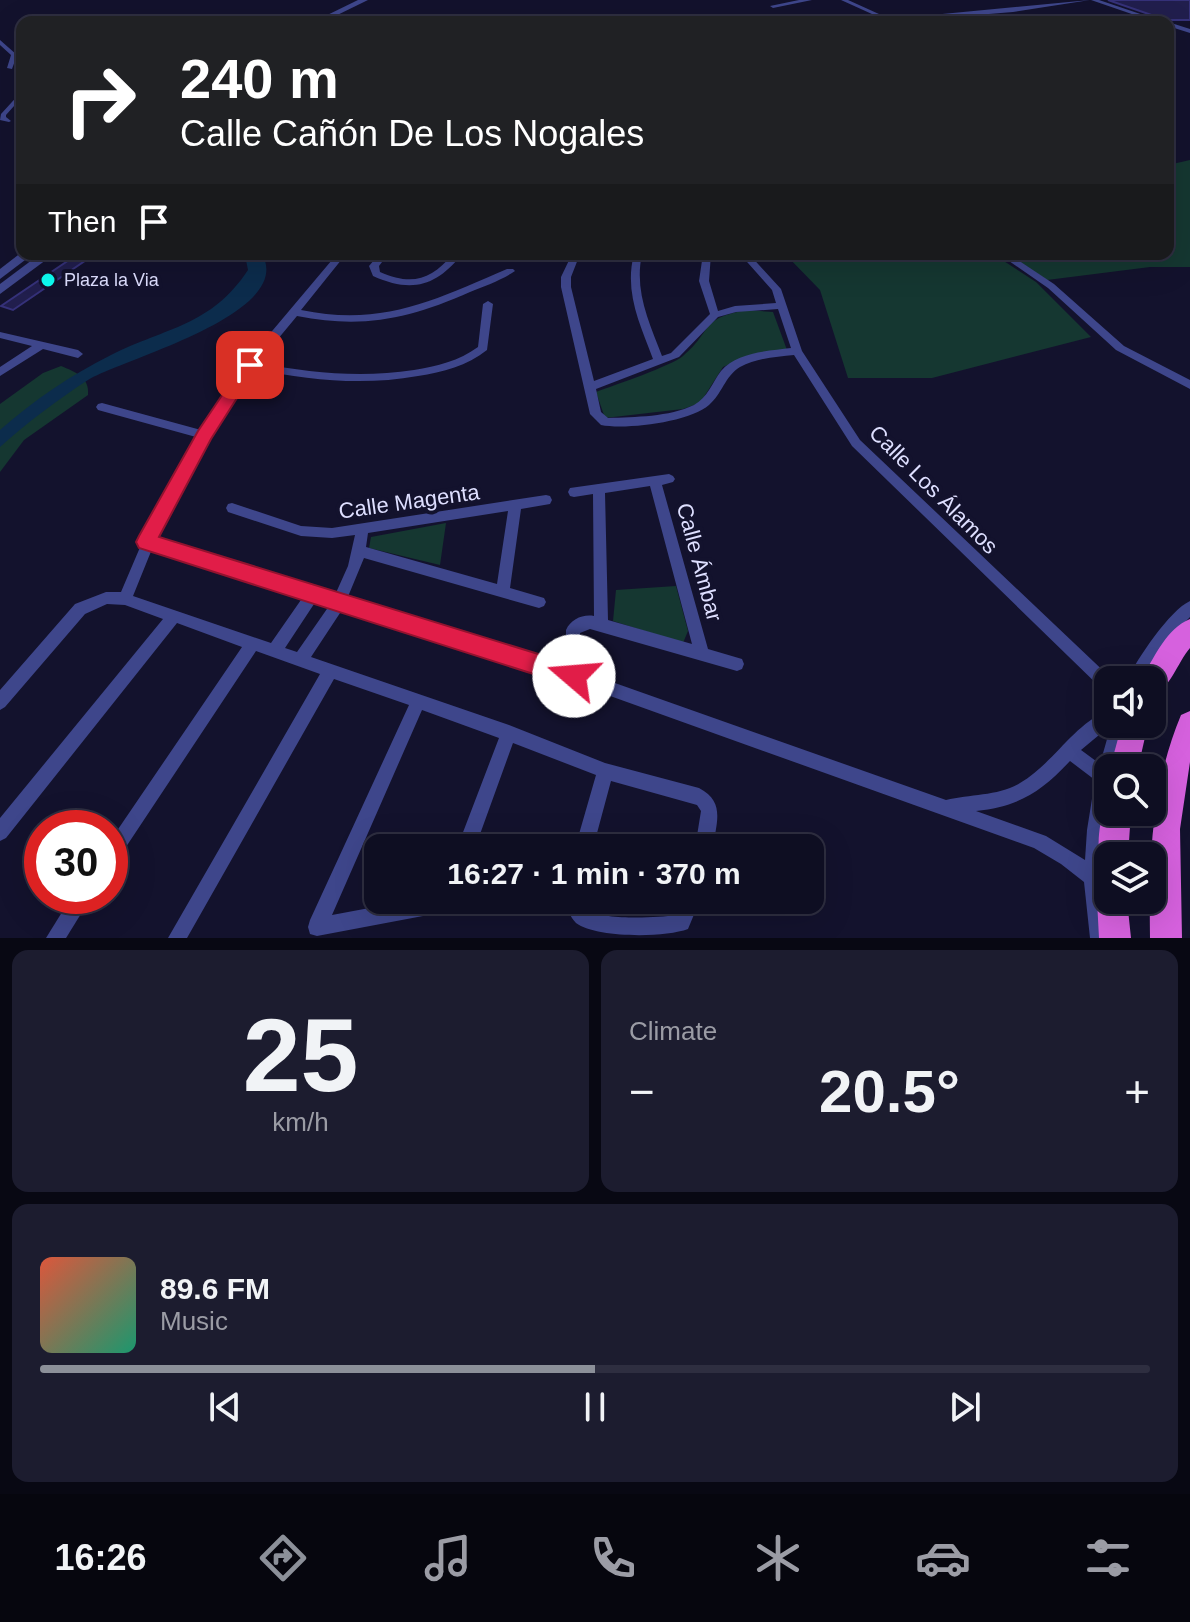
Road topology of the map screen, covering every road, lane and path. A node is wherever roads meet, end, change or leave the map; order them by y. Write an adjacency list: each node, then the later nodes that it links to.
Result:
1 (364, 0): 9 (street)
2 (375, 0): 10 (street)
3 (809, 0): 7 (street)
4 (844, 0): 11 (street)
5 (1087, 0): 12 (street)
6 (1094, 0): 13 (street)
7 (775, 3): 8 (street)
8 (774, 14)
9 (330, 16)
10 (343, 16)
11 (880, 16)
12 (929, 16)
13 (1143, 16)
14 (0, 42): 15 (street)
15 (10, 68): 16 (street); 17 (street)
16 (0, 70)
17 (16, 70)
18 (16, 100): 19 (street)
19 (16, 115)
20 (19, 260): 31 (street)
21 (40, 260): 32 (street)
22 (337, 260): 36 (street)
23 (379, 260): 24 (street)
24 (453, 260)
25 (573, 260): 46 (street)
26 (636, 260): 42 (street)
27 (706, 260): 37 (street)
28 (749, 260): 35 (street, Calle Los Álamos)
29 (1012, 260): 45 (street)
30 (510, 271): 36 (street)
31 (1, 274): 32 (street)
32 (17, 278): 33 (street)
33 (0, 290)
34 (488, 304): 43 (street)
35 (781, 306): 37 (street); 40 (street, Calle Los Álamos)
36 (293, 312): 43 (street)
37 (715, 315): 42 (street)
38 (0, 335): 39 (street)
39 (41, 345): 41 (street); 44 (street)
40 (797, 351): 46 (street); 74 (street, Calle Los Álamos)
41 (78, 354)
42 (659, 361): 46 (street)
43 (250, 365): 48 (street)
44 (0, 372)
45 (1190, 385)
46 (590, 387)
47 (102, 407): 48 (street)
48 (204, 435): 55 (street)
49 (599, 488): 50 (street); 64 (street); 68 (street, Calle Ámbar)
50 (574, 492)
51 (546, 500): 52 (street, Calle Magenta)
52 (515, 506): 54 (street, Calle Magenta); 57 (street)
53 (232, 508): 54 (street, Calle Magenta)
54 (362, 530): 56 (street)
55 (146, 542): 58 (street); 59 (street)
56 (360, 551): 57 (street); 60 (street)
57 (503, 591): 61 (street)
58 (313, 594): 60 (street); 67 (street)
59 (125, 599): 63 (street); 76 (street)
60 (341, 602): 69 (street); 75 (street)
61 (539, 602)
62 (1190, 607): 71 (street)
63 (173, 617): 66 (street); 87 (street)
64 (601, 623): 68 (street); 75 (street)
65 (1190, 630): 72 (highway)
66 (253, 643): 67 (street); 86 (street)
67 (274, 651): 69 (street)
68 (702, 654): 70 (street)
69 (300, 661): 73 (street)
70 (737, 664)
71 (1144, 666)
72 (1163, 666)
73 (330, 672): 77 (street); 98 (street)
74 (1094, 672)
75 (574, 676): 84 (street)
76 (0, 702)
77 (418, 702): 80 (street); 93 (street)
78 (1190, 724): 101 (highway)
79 (1094, 730): 81 (street)
80 (509, 733): 83 (street); 88 (street)
81 (1069, 751): 82 (street); 84 (street)
82 (1094, 763)
83 (605, 771): 89 (street); 90 (street)
84 (946, 808): 91 (street)
85 (1095, 826): 91 (street)
86 (128, 829)
87 (0, 832)
88 (471, 834)
89 (588, 834)
90 (707, 834)
91 (1092, 877): 99 (street)
92 (71, 914): 97 (street)
93 (386, 914)
94 (582, 914): 95 (street)
95 (685, 914)
96 (1113, 914): 100 (highway)
97 (55, 938)
98 (177, 938)
99 (1099, 938)
100 (1115, 938)
101 (1166, 938)

